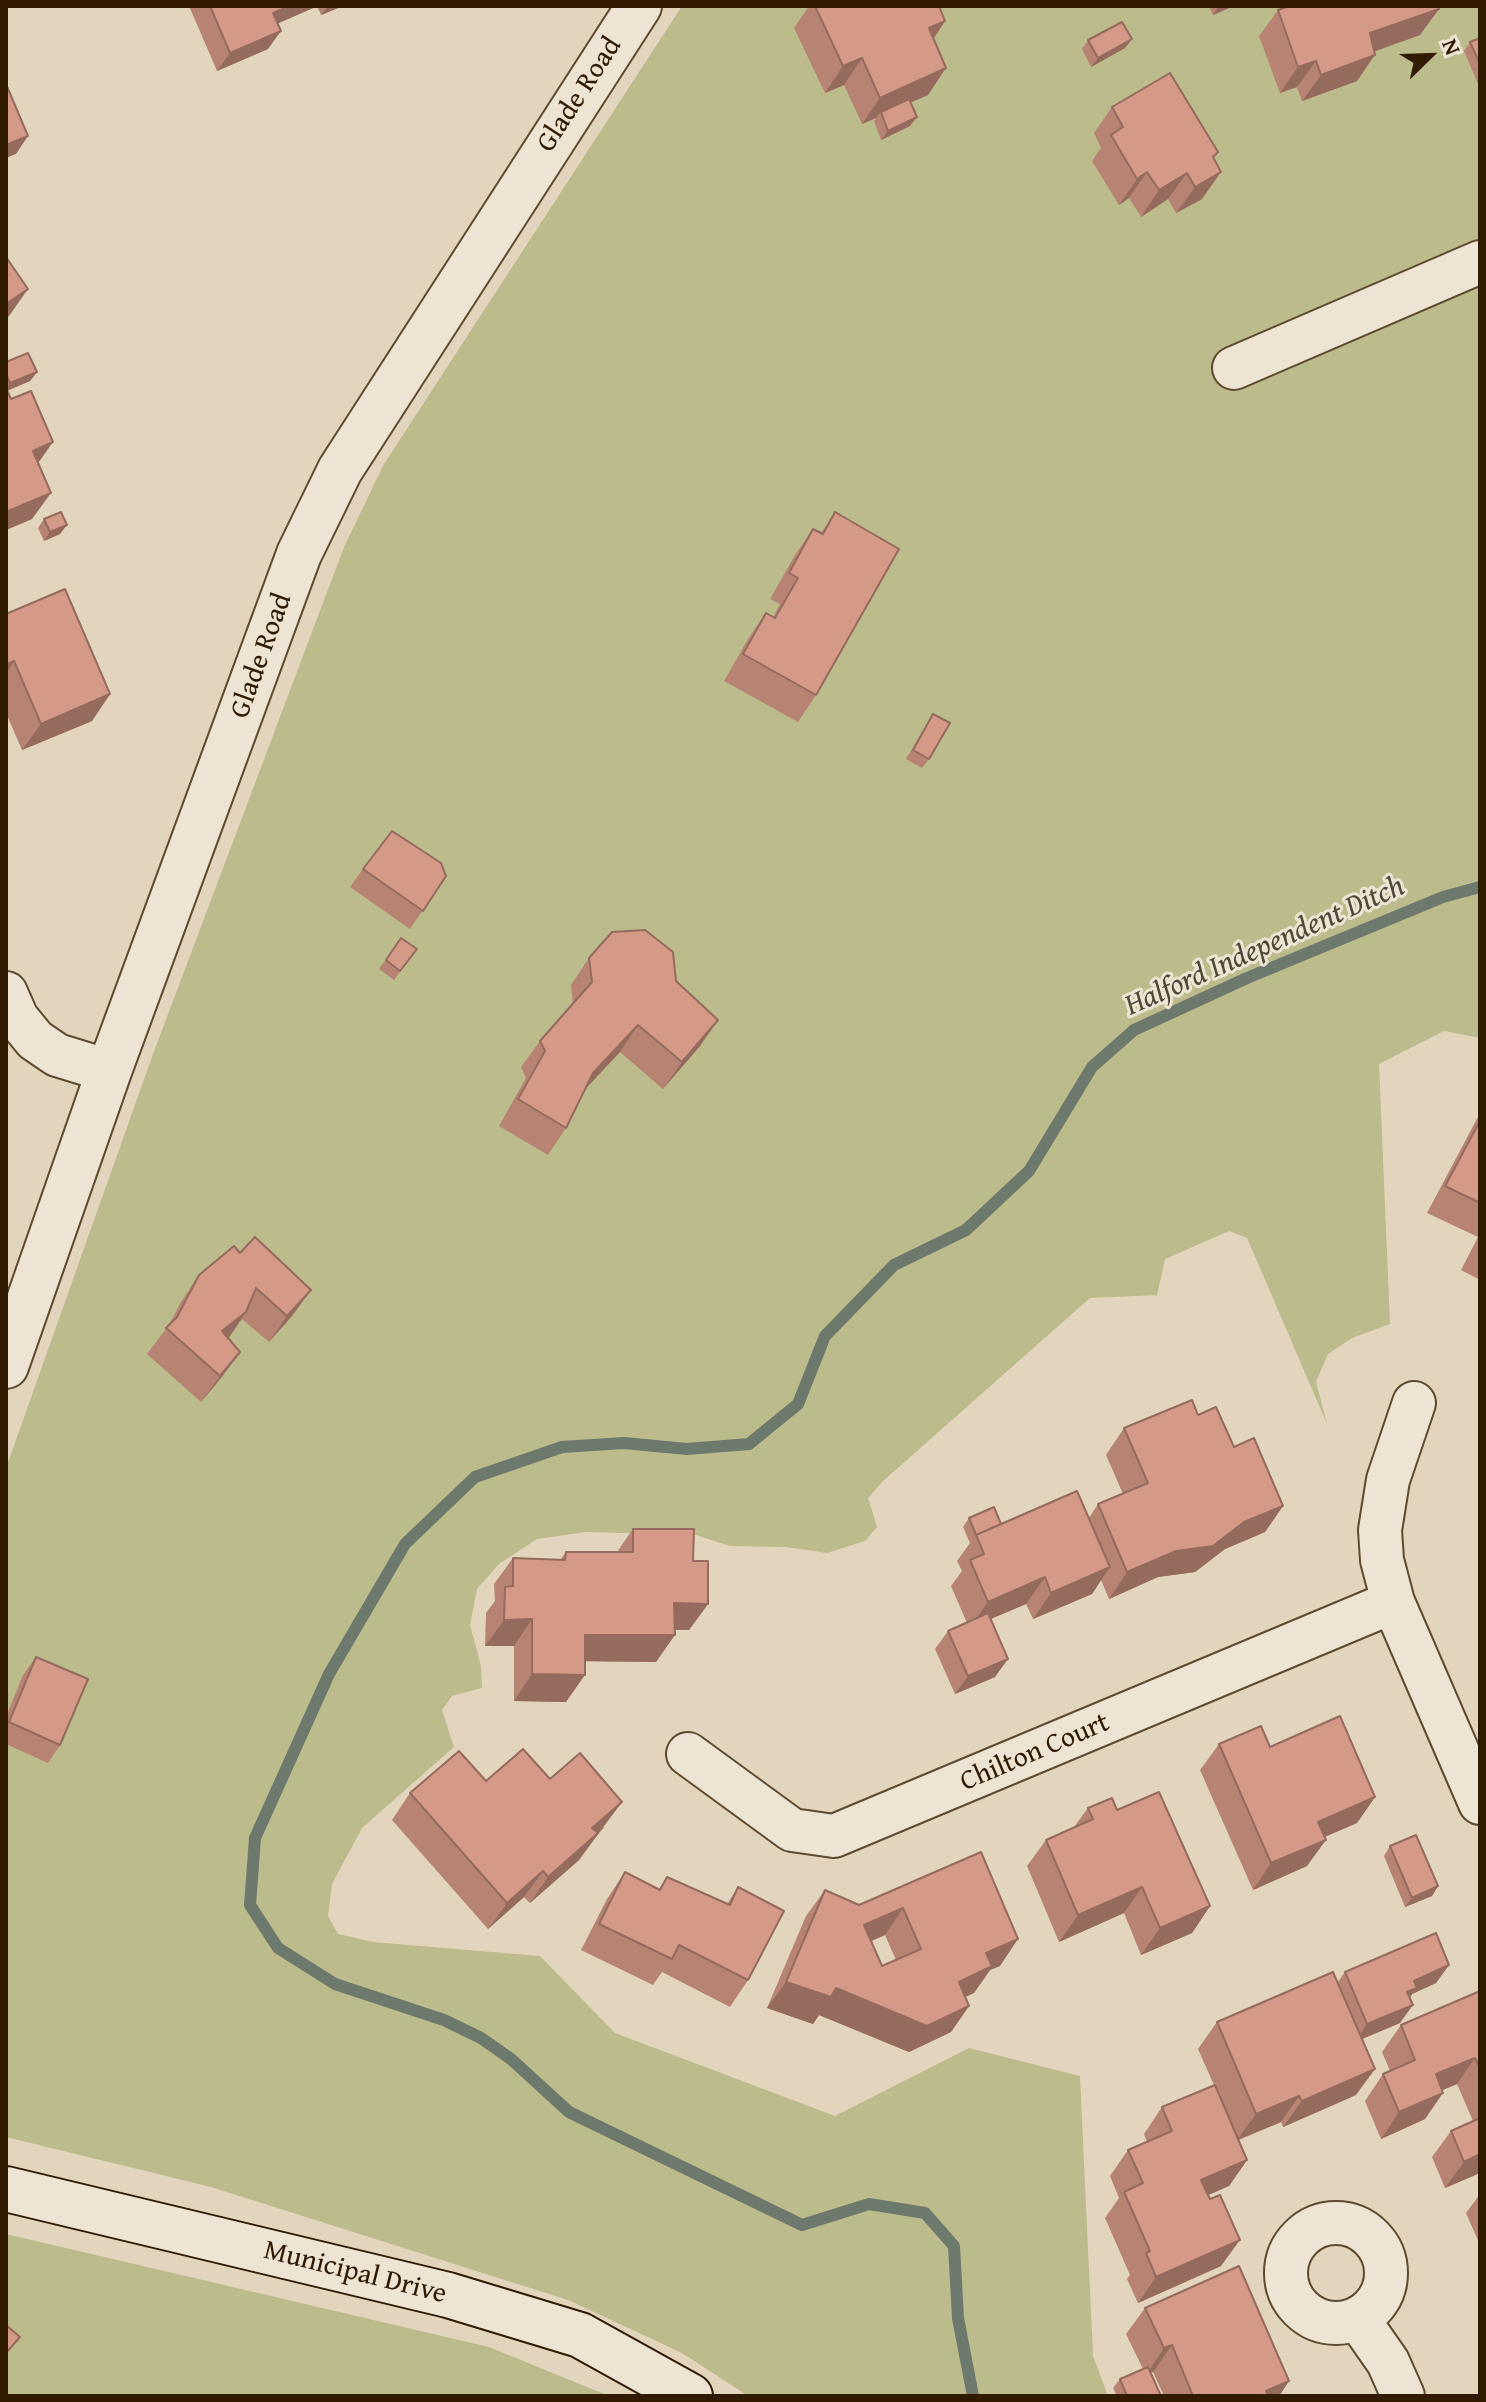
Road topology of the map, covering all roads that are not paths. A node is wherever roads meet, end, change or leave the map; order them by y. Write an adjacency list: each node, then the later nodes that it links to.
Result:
1 (639, 6): 5 (street, Glade Road)
2 (1480, 262): 3 (street)
3 (1234, 368)
4 (6, 993): 5 (street)
5 (109, 1071): 6 (street, Glade Road)
6 (6, 1366)
7 (1414, 1403): 8 (street)
8 (1393, 1602): 9 (street, Chilton Court); 10 (street)
9 (688, 1754)
10 (1480, 1803)
11 (6, 2189): 13 (street, Municipal Drive)
12 (1358, 2319): 14 (street)
13 (690, 2396)
14 (1403, 2396)

